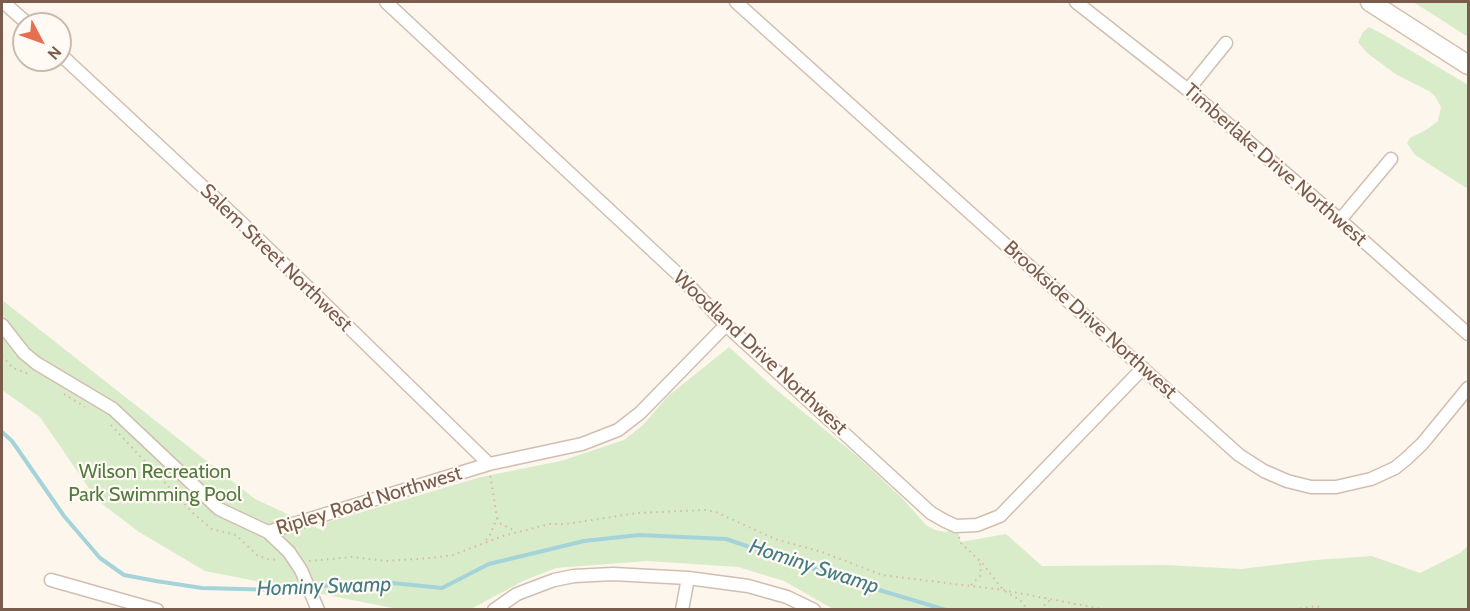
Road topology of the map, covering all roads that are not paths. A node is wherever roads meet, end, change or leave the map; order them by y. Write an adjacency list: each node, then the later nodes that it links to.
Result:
1 (3, 2): 6 (street)
2 (386, 2): 14 (street, Woodland Drive Northwest)
3 (736, 2): 16 (street, Brookside Drive Northwest)
4 (1076, 2): 10 (street, Timberlake Drive Northwest)
5 (1370, 2): 9 (main road)
6 (14, 12)
7 (1226, 43): 10 (street)
8 (72, 65): 18 (street, Salem Street Northwest)
9 (1468, 65)
10 (1188, 90): 12 (street, Timberlake Drive Northwest)
11 (1391, 159): 12 (street)
12 (1340, 220): 15 (street, Timberlake Drive Northwest)
13 (2, 325): 19 (street, Ripley Road Northwest)
14 (726, 325): 16 (street, Woodland Drive Northwest); 18 (street, Ripley Road Northwest)
15 (1468, 334)
16 (1143, 368): 17 (street, Brookside Drive Northwest)
17 (1468, 388)
18 (489, 464): 19 (street, Ripley Road Northwest)
19 (268, 532): 23 (street)
20 (688, 578): 24 (street); 25 (street); 26 (street)
21 (51, 579): 22 (street)
22 (157, 609)
23 (318, 609)
24 (494, 609)
25 (682, 609)
26 (814, 609)

